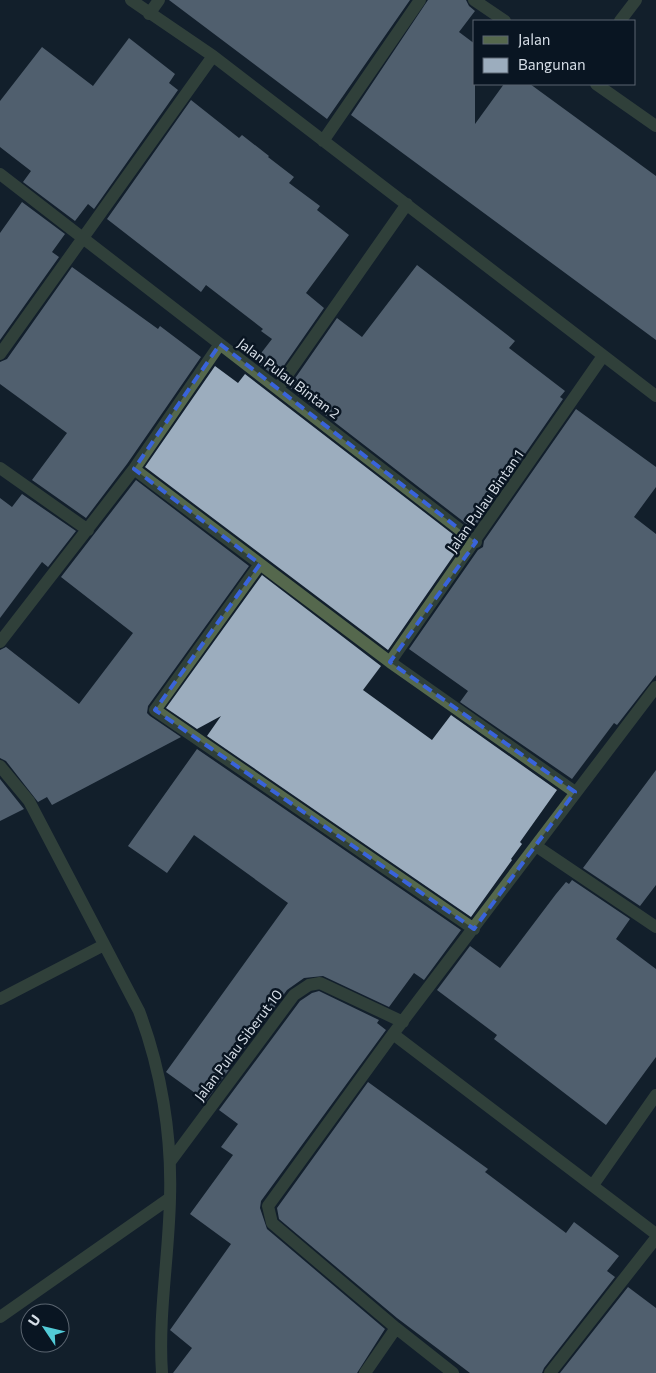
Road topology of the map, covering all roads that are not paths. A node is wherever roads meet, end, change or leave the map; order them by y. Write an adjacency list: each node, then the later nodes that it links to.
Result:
1 (131, 0): 6 (street)
2 (159, 0): 6 (street)
3 (420, 0): 12 (street)
4 (474, 0): 7 (street)
5 (636, 0): 8 (street)
6 (149, 14): 9 (street)
7 (504, 20)
8 (621, 20)
9 (213, 56): 12 (street); 15 (street)
10 (597, 85): 11 (street)
11 (656, 126)
12 (323, 140): 14 (street)
13 (0, 174): 15 (street, Jalan Pulau Bintan 2)
14 (407, 204): 18 (street); 19 (street)
15 (84, 238): 16 (street, Jalan Pulau Bintan 2); 17 (street)
16 (220, 344): 19 (street, Jalan Pulau Bintan 2); 22 (street)
17 (0, 354)
18 (603, 356): 20 (street); 24 (street, Jalan Pulau Bintan 1)
19 (278, 388): 24 (street, Jalan Pulau Bintan 2)
20 (656, 396)
21 (0, 468): 23 (street)
22 (134, 469): 23 (street); 25 (street)
23 (88, 530): 26 (street)
24 (476, 542): 27 (street, Jalan Pulau Bintan 1)
25 (260, 564): 27 (street); 33 (street)
26 (0, 642)
27 (390, 662): 30 (street)
28 (656, 687): 30 (street)
29 (0, 766): 34 (street)
30 (575, 792): 31 (street)
31 (536, 846): 32 (street); 33 (street)
32 (656, 927)
33 (474, 929): 36 (street)
34 (104, 945): 35 (street); 39 (street)
35 (0, 999)
36 (403, 1022): 37 (street); 39 (street, Jalan Pulau Siberut 10)
37 (393, 1034): 40 (street); 45 (street)
38 (656, 1095): 40 (street)
39 (170, 1162): 41 (street)
40 (593, 1184): 42 (street)
41 (170, 1198): 44 (street); 46 (street)
42 (656, 1234)
43 (656, 1238): 49 (street)
44 (0, 1317)
45 (396, 1328): 47 (street); 48 (street)
46 (162, 1373)
47 (365, 1373)
48 (453, 1373)
49 (550, 1373)

